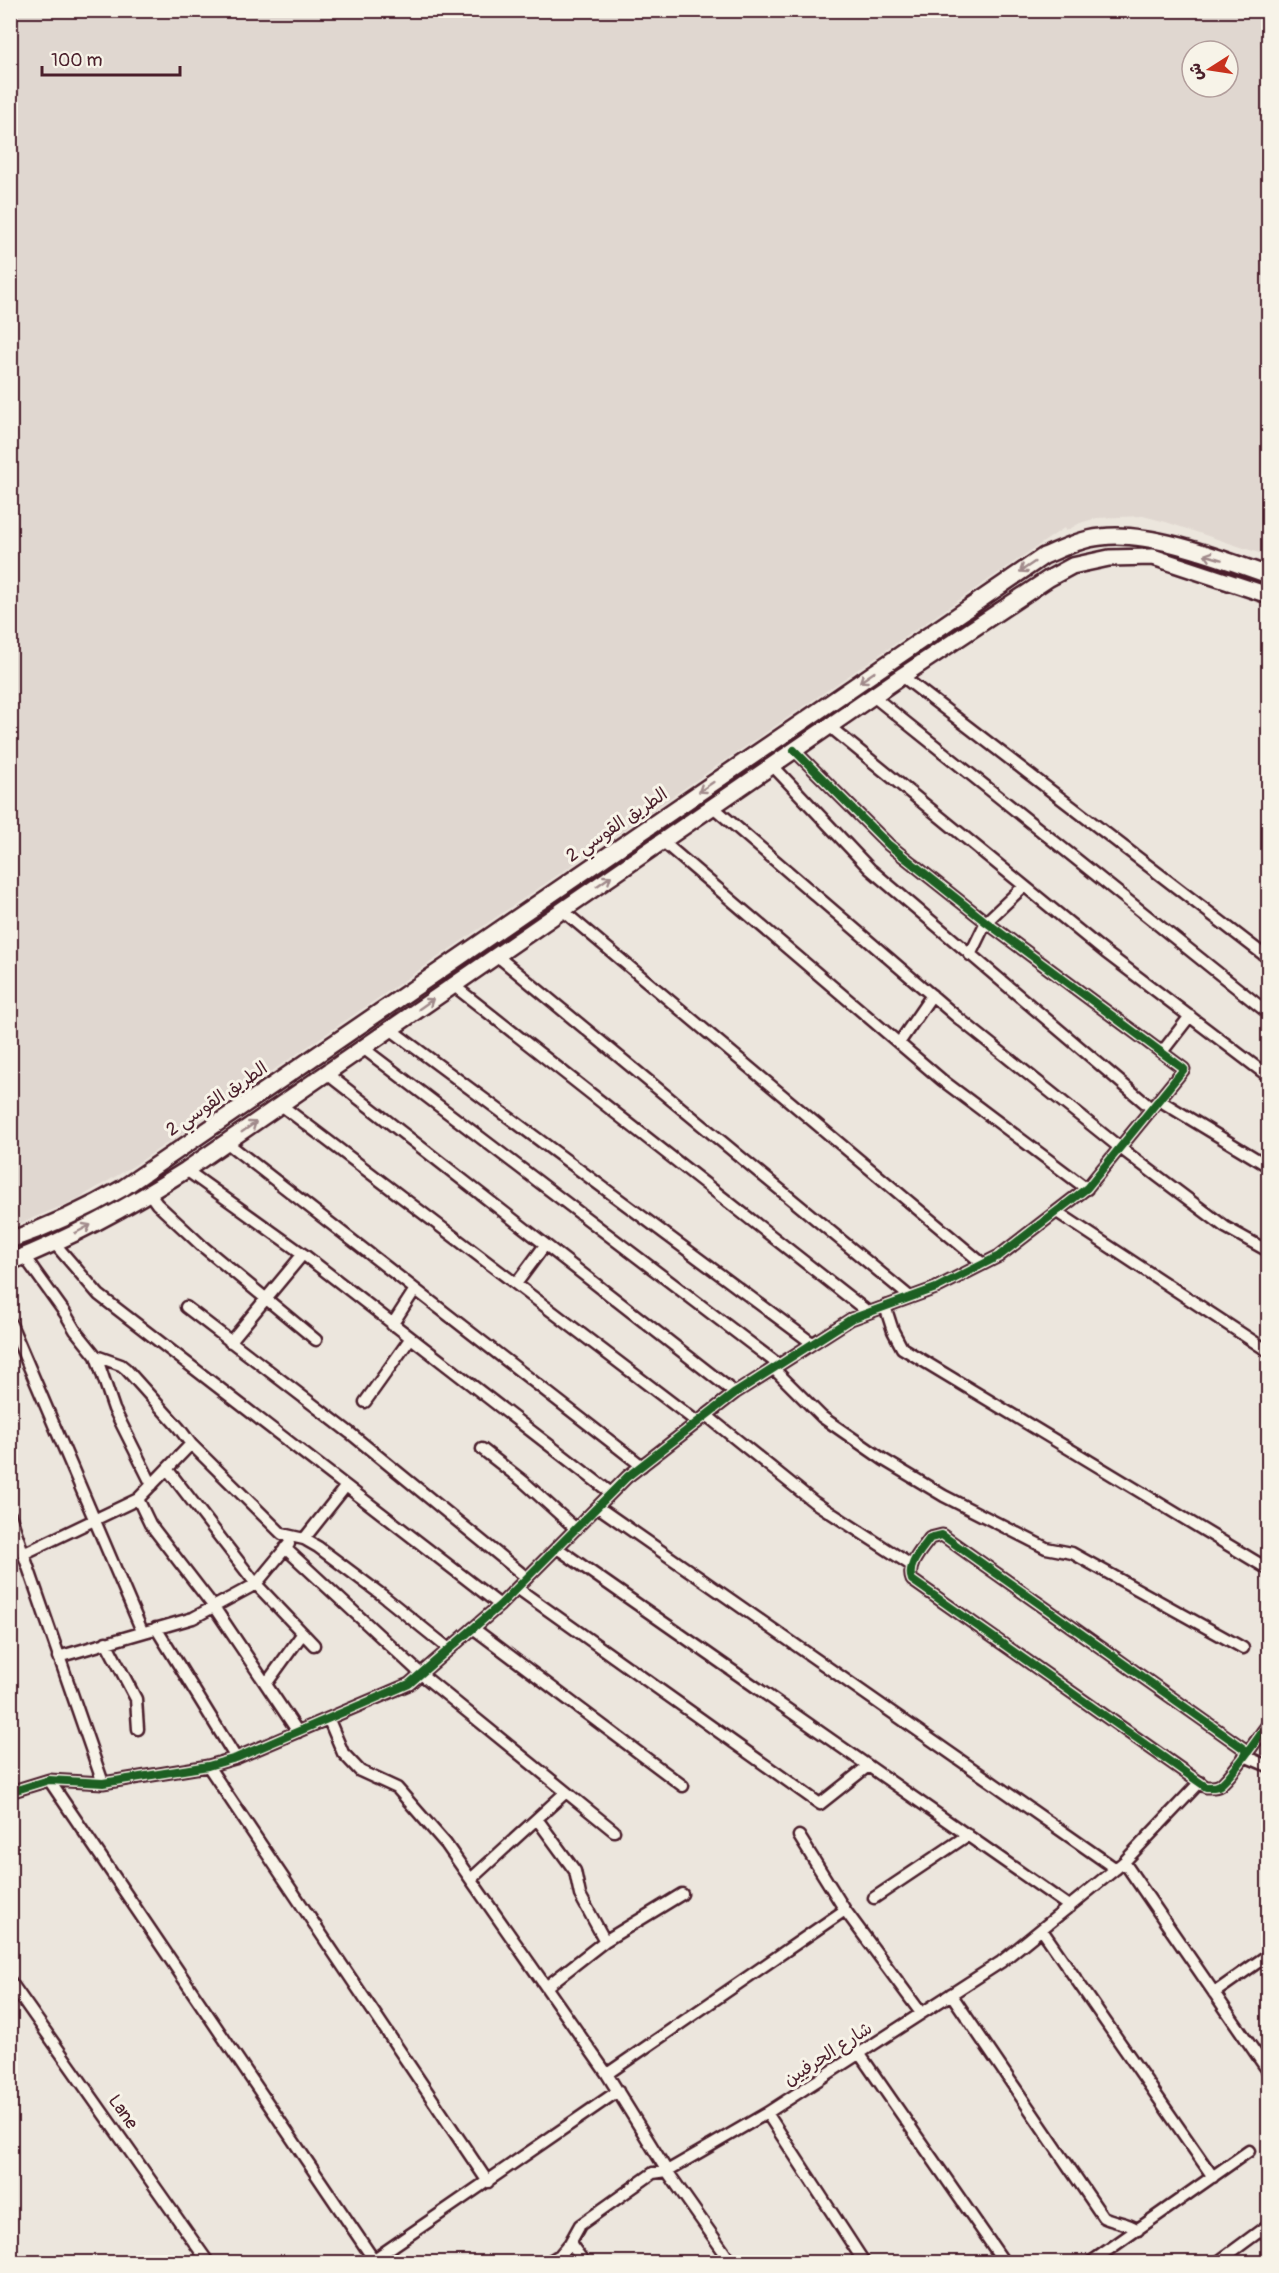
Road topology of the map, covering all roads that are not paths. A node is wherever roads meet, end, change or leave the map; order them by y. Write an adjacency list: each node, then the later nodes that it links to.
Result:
1 (1269, 574): 11 (highway, الطريق القوسي 2, one-way to 11)
2 (1269, 595): 3 (highway)
3 (902, 676): 4 (highway); 18 (street)
4 (873, 696): 5 (highway); 21 (street)
5 (829, 726): 6 (highway); 10 (street)
6 (794, 750): 7 (highway); 15 (street)
7 (772, 765): 8 (highway); 17 (street)
8 (712, 806): 9 (highway); 20 (street)
9 (662, 841): 13 (highway, one-way to 9); 24 (street)
10 (1024, 886): 15 (street); 22 (street)
11 (558, 889): 12 (highway, الطريق القوسي 2); 13 (highway)
12 (534, 905): 14 (highway); 39 (highway, الطريق القوسي 2)
13 (566, 907): 14 (highway); 45 (street)
14 (544, 922): 16 (highway)
15 (986, 922): 17 (street); 26 (street)
16 (496, 955): 19 (highway); 48 (street)
17 (970, 955): 31 (street)
18 (1269, 958)
19 (453, 985): 23 (highway, one-way to 19); 52 (street)
20 (932, 995): 24 (street); 33 (street)
21 (1269, 1013)
22 (1190, 1016): 26 (street); 28 (street)
23 (390, 1029): 25 (highway); 58 (street)
24 (899, 1043): 36 (street)
25 (363, 1048): 27 (highway); 61 (street)
26 (1162, 1052): 29 (street)
27 (326, 1073): 30 (highway); 41 (street)
28 (1269, 1076)
29 (1159, 1100): 31 (street); 34 (street)
30 (281, 1105): 32 (highway, one-way to 30); 46 (street)
31 (1150, 1108): 33 (street)
32 (226, 1142): 35 (highway); 47 (street)
33 (1119, 1147): 36 (street); 42 (street)
34 (1269, 1166)
35 (186, 1170): 37 (highway); 43 (street)
36 (1087, 1189): 38 (street)
37 (149, 1193): 40 (highway, one-way to 37); 49 (street)
38 (1057, 1212): 45 (street); 59 (street)
39 (10, 1240)
40 (55, 1244): 44 (highway); 70 (street)
41 (545, 1245): 46 (street); 62 (street)
42 (1269, 1251)
43 (303, 1254): 49 (street); 54 (street)
44 (17, 1259): 60 (street)
45 (983, 1264): 48 (street)
46 (516, 1284): 64 (street)
47 (414, 1291): 54 (street); 67 (street)
48 (910, 1297): 50 (street)
49 (267, 1298): 56 (street); 57 (street)
50 (885, 1306): 52 (street); 82 (street)
51 (186, 1307): 57 (street)
52 (868, 1312): 58 (street)
53 (10, 1322): 75 (street)
54 (392, 1325): 55 (street)
55 (410, 1339): 63 (street); 71 (street)
56 (316, 1340)
57 (230, 1342): 83 (street)
58 (812, 1343): 61 (street)
59 (1269, 1351)
60 (96, 1356): 65 (street); 69 (street)
61 (776, 1367): 62 (street); 94 (street)
62 (735, 1393): 64 (street)
63 (364, 1402)
64 (701, 1418): 67 (street); 81 (street)
65 (191, 1444): 68 (street); 77 (street)
66 (482, 1449): 76 (street)
67 (642, 1466): 71 (street)
68 (168, 1470): 69 (street); 84 (street)
69 (152, 1485): 72 (street)
70 (346, 1486): 77 (street); 86 (street)
71 (611, 1493): 73 (street)
72 (138, 1499): 75 (street); 87 (street)
73 (598, 1507): 76 (street); 118 (street)
74 (10, 1515): 80 (street)
75 (95, 1519): 80 (street); 90 (street)
76 (576, 1529): 79 (street)
77 (299, 1538): 78 (street); 95 (street)
78 (285, 1548): 84 (street); 97 (street)
79 (557, 1548): 83 (street); 106 (street)
80 (23, 1554): 96 (street)
81 (911, 1565): 103 (street); 109 (street)
82 (1269, 1569)
83 (527, 1578): 85 (street)
84 (256, 1584): 87 (street); 91 (street)
85 (517, 1588): 86 (street); 106 (street)
86 (500, 1605): 89 (street)
87 (214, 1607): 88 (street); 98 (street)
88 (156, 1628): 90 (street); 104 (street)
89 (473, 1628): 95 (street); 111 (street)
90 (142, 1631): 92 (street)
91 (303, 1633): 93 (street); 98 (street)
92 (106, 1642): 96 (street); 101 (street)
93 (314, 1645)
94 (1243, 1648)
95 (449, 1649): 97 (street)
96 (58, 1657): 110 (street)
97 (421, 1674): 99 (street); 113 (street)
98 (266, 1684): 102 (street)
99 (329, 1719): 102 (street); 119 (street)
100 (1269, 1724): 103 (street)
101 (138, 1729)
102 (298, 1732): 104 (street)
103 (1245, 1754): 107 (street); 109 (street)
104 (236, 1758): 105 (street)
105 (208, 1766): 110 (street); 140 (street)
106 (868, 1766): 116 (street)
107 (1269, 1766)
108 (48, 1780): 110 (street); 112 (street); 144 (street)
109 (1200, 1782): 118 (street, شارع الحرفيين)
110 (103, 1783)
111 (683, 1786)
112 (10, 1792)
113 (566, 1792): 114 (street); 115 (street)
114 (537, 1818): 119 (street); 125 (street)
115 (614, 1831)
116 (968, 1835): 121 (street); 122 (street)
117 (799, 1836): 123 (street)
118 (1120, 1866): 122 (street, شارع الحرفيين); 129 (street)
119 (471, 1879): 128 (street)
120 (682, 1894): 125 (street)
121 (873, 1898)
122 (1070, 1907): 124 (street, شارع الحرفيين)
123 (845, 1910): 131 (street); 134 (street)
124 (1042, 1930): 130 (street, شارع الحرفيين); 139 (street)
125 (605, 1941): 128 (street)
126 (1269, 1955): 129 (street)
127 (10, 1981): 145 (street, Lane)
128 (546, 1987): 134 (street)
129 (1214, 1993): 133 (street)
130 (951, 1994): 131 (street, شارع الحرفيين); 142 (street)
131 (921, 2013): 132 (street, شارع الحرفيين)
132 (860, 2053): 136 (street, شارع الحرفيين); 150 (street)
133 (1269, 2071)
134 (607, 2074): 135 (street)
135 (618, 2091): 138 (street); 140 (street)
136 (767, 2114): 138 (street, شارع الحرفيين); 149 (street)
137 (1250, 2151): 139 (street)
138 (667, 2171): 143 (street, شارع الحرفيين); 148 (street)
139 (1213, 2177): 142 (street)
140 (488, 2182): 144 (street)
141 (1269, 2225): 152 (street)
142 (1138, 2230): 151 (street)
143 (570, 2243): 146 (street, شارع الحرفيين); 147 (street)
144 (372, 2261)
145 (208, 2262)
146 (548, 2262)
147 (584, 2262)
148 (731, 2262)
149 (864, 2262)
150 (1004, 2262)
151 (1091, 2262)
152 (1218, 2262)

